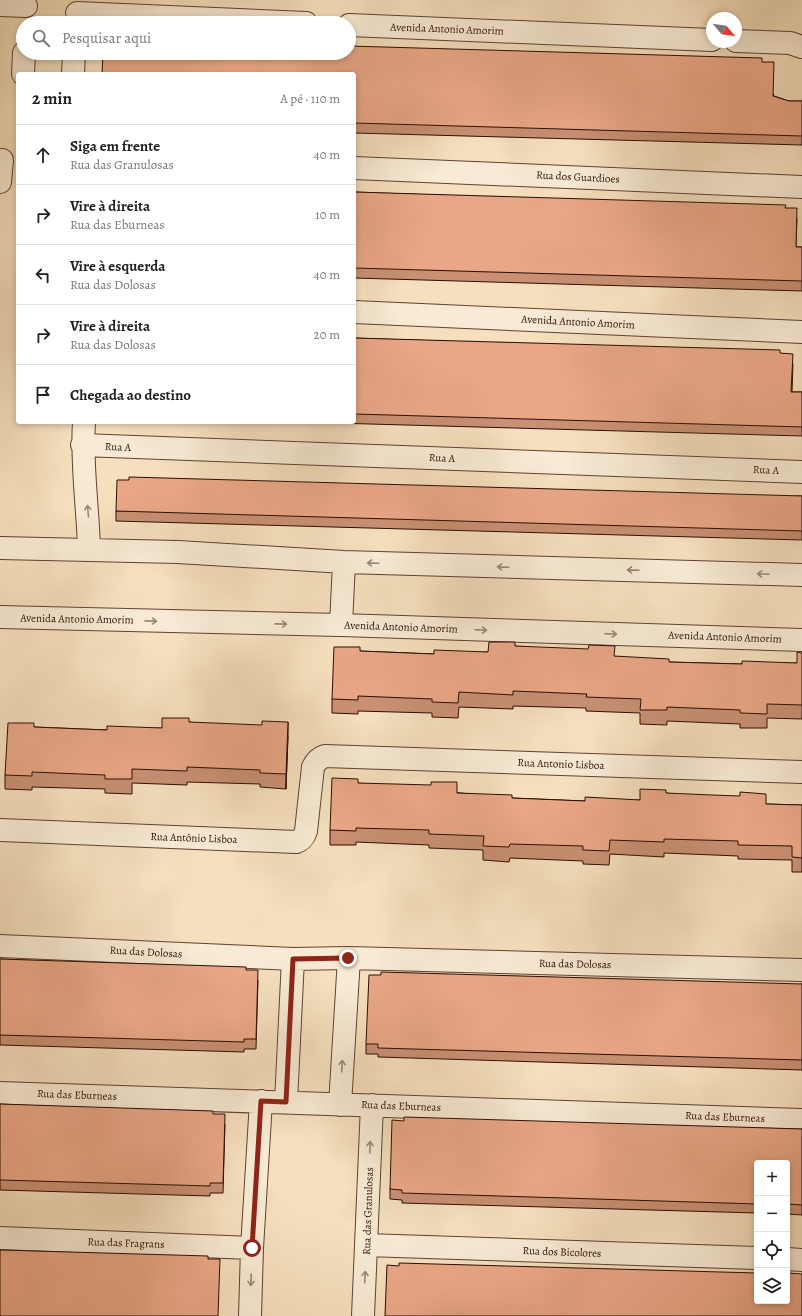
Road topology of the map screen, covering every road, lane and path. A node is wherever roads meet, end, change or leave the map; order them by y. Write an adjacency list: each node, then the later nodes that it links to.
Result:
1 (0, 5): 2 (street)
2 (26, 10)
3 (76, 12): 4 (street)
4 (160, 16)
5 (356, 25): 6 (street, Avenida Antonio Amorim)
6 (706, 40)
7 (742, 41): 8 (street)
8 (802, 47)
9 (24, 60): 11 (street)
10 (74, 60): 12 (street)
11 (23, 72)
12 (73, 72)
13 (7, 159): 15 (street)
14 (356, 168): 16 (street, Rua dos Guardioes)
15 (0, 182)
16 (802, 187)
17 (356, 312): 18 (street, Avenida Antonio Amorim)
18 (802, 332)
19 (84, 424): 20 (street)
20 (82, 445): 21 (street, Rua A); 23 (street, one-way to 20)
21 (802, 472)
22 (0, 548): 23 (street)
23 (89, 549): 24 (street)
24 (344, 562): 25 (street, one-way to 24); 27 (street)
25 (802, 575)
26 (0, 617): 27 (street, Avenida Antonio Amorim, one-way to 27)
27 (341, 625): 28 (street, Avenida Antonio Amorim, one-way to 28)
28 (802, 640)
29 (320, 758): 30 (street, Rua Antonio Lisboa); 31 (street, Rua Antônio Lisboa)
30 (802, 772)
31 (0, 830)
32 (0, 946): 34 (street, Rua das Dolosas)
33 (348, 958): 34 (street, Rua das Dolosas); 35 (street, Rua das Dolosas); 39 (street, one-way to 33)
34 (293, 959): 38 (street)
35 (802, 970)
36 (0, 1093): 37 (street, Rua das Eburneas)
37 (261, 1101): 38 (street, Rua das Eburneas); 44 (street)
38 (286, 1102): 39 (street, Rua das Eburneas)
39 (340, 1104): 40 (street, Rua das Eburneas)
40 (372, 1106): 41 (street, Rua das Eburneas); 43 (street, Rua das Granulosas, one-way to 40)
41 (802, 1120)
42 (0, 1238): 44 (street, Rua das Fragrans)
43 (366, 1245): 45 (street, Rua dos Bicolores); 49 (street, Rua das Granulosas, one-way to 43)
44 (252, 1248): 48 (street, one-way to 48)
45 (754, 1258)
46 (790, 1259): 47 (street)
47 (802, 1260)
48 (250, 1316)
49 (363, 1316)

